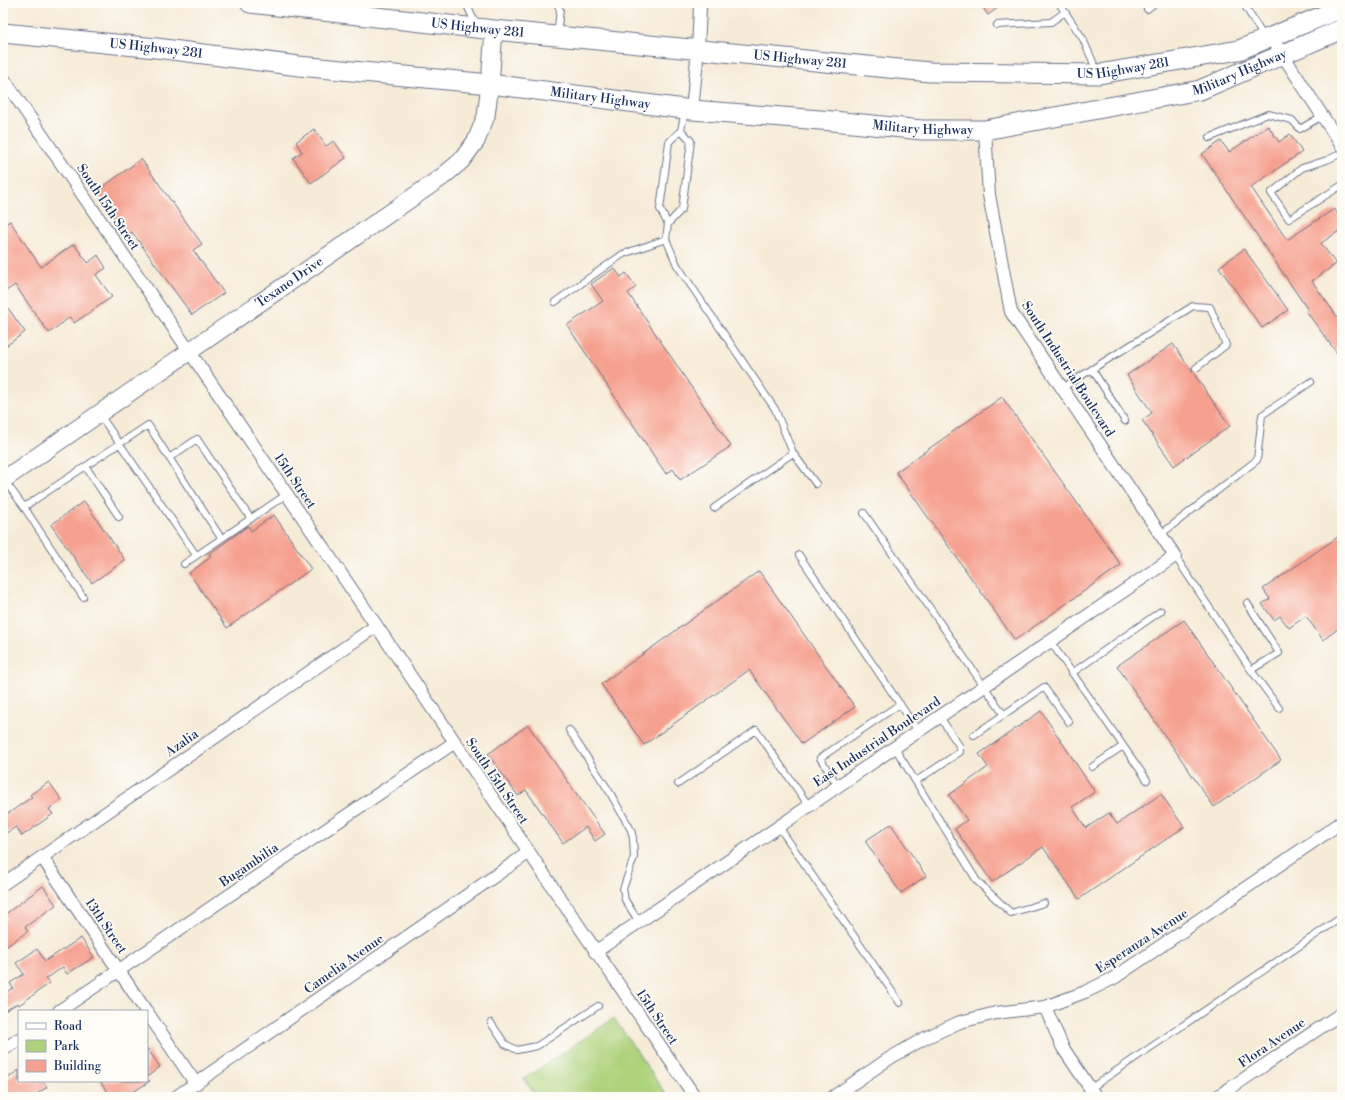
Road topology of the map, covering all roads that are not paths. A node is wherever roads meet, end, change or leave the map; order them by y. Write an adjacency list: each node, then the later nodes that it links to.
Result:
1 (250, 3): 13 (main road, US Highway 281)
2 (466, 3): 13 (lane)
3 (557, 3): 15 (lane)
4 (702, 3): 19 (street)
5 (1059, 3): 10 (lane)
6 (1156, 3): 9 (lane)
7 (1243, 3): 16 (lane)
8 (1342, 8): 16 (main road, US Highway 281)
9 (1147, 9)
10 (1065, 12): 11 (lane); 21 (lane)
11 (997, 25)
12 (1342, 29): 20 (main road, Military Highway)
13 (486, 30): 15 (main road, US Highway 281); 23 (street, Texano Drive)
14 (3, 33): 17 (main road)
15 (557, 36): 19 (main road, US Highway 281)
16 (1268, 38): 20 (street); 21 (main road, US Highway 281)
17 (84, 41): 18 (main road); 23 (main road, US Highway 281)
18 (3, 47)
19 (698, 49): 21 (main road, US Highway 281); 24 (street)
20 (1282, 55): 25 (street); 27 (main road, Military Highway)
21 (1099, 74)
22 (3, 78): 35 (street, South 15th Street)
23 (490, 84): 24 (main road, Military Highway); 35 (street, Texano Drive)
24 (689, 109): 26 (lane); 27 (main road, Military Highway)
25 (1322, 116): 28 (lane); 29 (street)
26 (681, 130): 32 (lane); 32 (lane)
27 (984, 130): 39 (street, South Industrial Boulevard)
28 (1209, 138)
29 (1342, 146)
30 (1342, 153): 31 (lane)
31 (1342, 185)
32 (668, 224): 33 (lane)
33 (666, 239): 34 (lane); 43 (lane)
34 (555, 302)
35 (190, 351): 40 (street, Texano Drive); 48 (street, 15th Street)
36 (1196, 368): 37 (lane)
37 (1092, 369): 39 (lane); 41 (lane)
38 (1311, 382): 54 (lane)
39 (1062, 388): 54 (street, South Industrial Boulevard)
40 (99, 413): 42 (lane); 46 (street, Texano Drive)
41 (1125, 421)
42 (120, 444): 44 (lane); 45 (lane); 56 (lane)
43 (793, 453): 47 (lane); 50 (lane)
44 (169, 458): 53 (lane); 55 (lane)
45 (86, 467): 49 (lane); 52 (lane)
46 (4, 479): 49 (lane)
47 (816, 484)
48 (287, 494): 53 (lane); 63 (street, 15th Street)
49 (24, 507): 60 (lane)
50 (714, 508)
51 (864, 513): 67 (lane)
52 (120, 518)
53 (251, 519): 55 (lane)
54 (1161, 534): 58 (street, South Industrial Boulevard)
55 (221, 538): 56 (lane)
56 (196, 555): 59 (lane)
57 (799, 555): 68 (lane)
58 (1175, 556): 64 (street, East Industrial Boulevard); 65 (lane)
59 (184, 564)
60 (83, 597)
61 (1247, 603): 65 (lane)
62 (1161, 611): 66 (lane)
63 (376, 626): 76 (street, South 15th Street); 88 (street, Azalia)
64 (1050, 641): 66 (lane); 67 (street, East Industrial Boulevard)
65 (1251, 670): 69 (lane)
66 (1072, 673): 77 (lane)
67 (984, 687): 70 (lane); 71 (street, East Industrial Boulevard)
68 (900, 704): 74 (lane); 83 (lane)
69 (1279, 708)
70 (1004, 715): 72 (lane); 75 (lane)
71 (940, 716): 74 (street, East Industrial Boulevard); 81 (lane)
72 (1070, 722)
73 (569, 730): 92 (lane)
74 (918, 731): 78 (street, East Industrial Boulevard)
75 (974, 735)
76 (454, 742): 87 (street, South 15th Street); 94 (street, Bugambilia)
77 (1123, 746): 79 (lane); 80 (lane)
78 (894, 748): 81 (lane); 83 (street, East Industrial Boulevard)
79 (1092, 767)
80 (1147, 780)
81 (916, 782): 90 (lane)
82 (678, 784): 84 (lane)
83 (838, 786): 84 (street, East Industrial Boulevard)
84 (810, 806): 86 (street, East Industrial Boulevard)
85 (1342, 822): 97 (street, Esperanza Avenue)
86 (779, 827): 92 (street, East Industrial Boulevard); 95 (lane)
87 (528, 853): 93 (street, South 15th Street); 105 (street, Camelia Avenue)
88 (42, 858): 89 (street, Azalia); 94 (street, 13th Street)
89 (3, 884)
90 (1044, 903)
91 (1342, 918): 106 (lane)
92 (639, 922): 93 (street, East Industrial Boulevard)
93 (595, 952): 108 (street, 15th Street)
94 (118, 970): 98 (street, Bugambilia); 99 (street, 13th Street)
95 (900, 1003)
96 (598, 1006): 102 (lane)
97 (1045, 1007): 106 (street); 109 (street, Esperanza Avenue)
98 (60, 1010)
99 (146, 1010)
100 (148, 1012): 105 (street, 13th Street)
101 (1342, 1013): 110 (street, Flora Avenue)
102 (491, 1023)
103 (18, 1040): 104 (street)
104 (3, 1050)
105 (196, 1084): 107 (street, Camelia Avenue)
106 (1094, 1093)
107 (176, 1097)
108 (695, 1097)
109 (833, 1097)
110 (1217, 1097)

